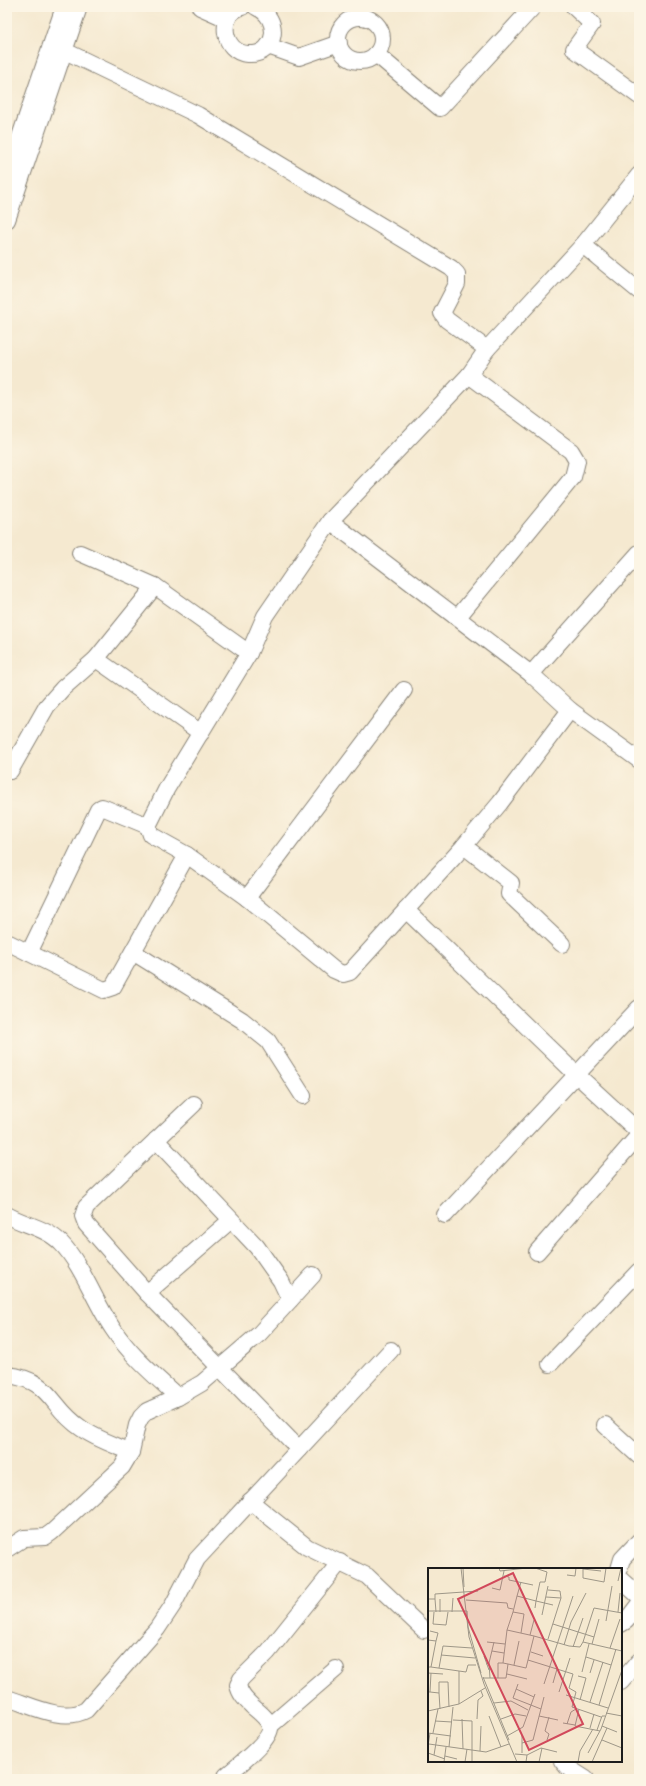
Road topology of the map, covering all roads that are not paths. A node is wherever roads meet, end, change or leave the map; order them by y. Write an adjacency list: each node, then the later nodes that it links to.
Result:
1 (64, 7): 14 (street)
2 (79, 7): 11 (street)
3 (200, 7): 8 (street)
4 (242, 7): 8 (street)
5 (256, 7): 10 (street)
6 (533, 7): 12 (street)
7 (574, 7): 13 (street)
8 (227, 20): 10 (street)
9 (339, 43): 10 (street); 12 (street); 12 (street)
10 (268, 46)
11 (65, 51): 14 (street); 20 (street)
12 (376, 54)
13 (639, 96)
14 (16, 159): 15 (street); 17 (street)
15 (7, 175)
16 (639, 175): 18 (street)
17 (7, 220)
18 (583, 245): 19 (street); 20 (street)
19 (639, 292)
20 (487, 349): 21 (street)
21 (468, 375): 22 (street); 26 (street)
22 (330, 522): 26 (street); 27 (street)
23 (639, 552): 29 (street)
24 (80, 553): 25 (street)
25 (155, 586): 27 (street); 28 (street)
26 (458, 617): 29 (street)
27 (249, 653): 32 (street)
28 (96, 659): 32 (street); 34 (street)
29 (531, 674): 31 (street)
30 (404, 690): 38 (street)
31 (570, 710): 33 (street); 36 (street)
32 (201, 733): 35 (street)
33 (639, 760)
34 (8, 773)
35 (148, 826): 37 (street); 43 (street)
36 (464, 846): 39 (street); 41 (street)
37 (187, 855): 38 (street); 42 (street)
38 (247, 898): 39 (street)
39 (406, 910): 45 (street)
40 (7, 942): 43 (street)
41 (562, 944)
42 (133, 952): 43 (street); 46 (street)
43 (29, 953)
44 (639, 1008): 45 (street)
45 (577, 1075): 48 (street); 52 (street)
46 (303, 1096)
47 (194, 1104): 50 (street)
48 (639, 1132)
49 (639, 1135): 54 (street)
50 (156, 1140): 53 (street); 57 (street)
51 (7, 1215): 63 (street)
52 (445, 1215)
53 (231, 1220): 57 (street); 58 (street)
54 (537, 1252)
55 (639, 1270): 60 (street)
56 (313, 1275): 58 (street)
57 (147, 1293): 61 (street)
58 (290, 1300): 61 (street)
59 (391, 1350): 65 (street)
60 (550, 1364)
61 (219, 1369): 63 (street); 65 (street)
62 (7, 1375): 66 (street)
63 (178, 1398): 66 (street)
64 (605, 1425): 67 (street)
65 (299, 1449): 68 (street)
66 (131, 1452): 70 (street)
67 (639, 1456)
68 (250, 1501): 71 (street); 81 (street)
69 (639, 1541): 72 (street)
70 (7, 1550)
71 (340, 1562): 77 (street); 82 (street)
72 (619, 1568)
73 (622, 1581): 74 (street)
74 (639, 1596)
75 (639, 1604): 76 (street)
76 (622, 1623)
77 (424, 1630)
78 (639, 1661): 80 (street)
79 (336, 1669): 82 (street)
80 (622, 1681)
81 (7, 1698)
82 (270, 1726): 84 (street)
83 (563, 1762): 85 (street)
84 (226, 1776)
85 (586, 1779)

